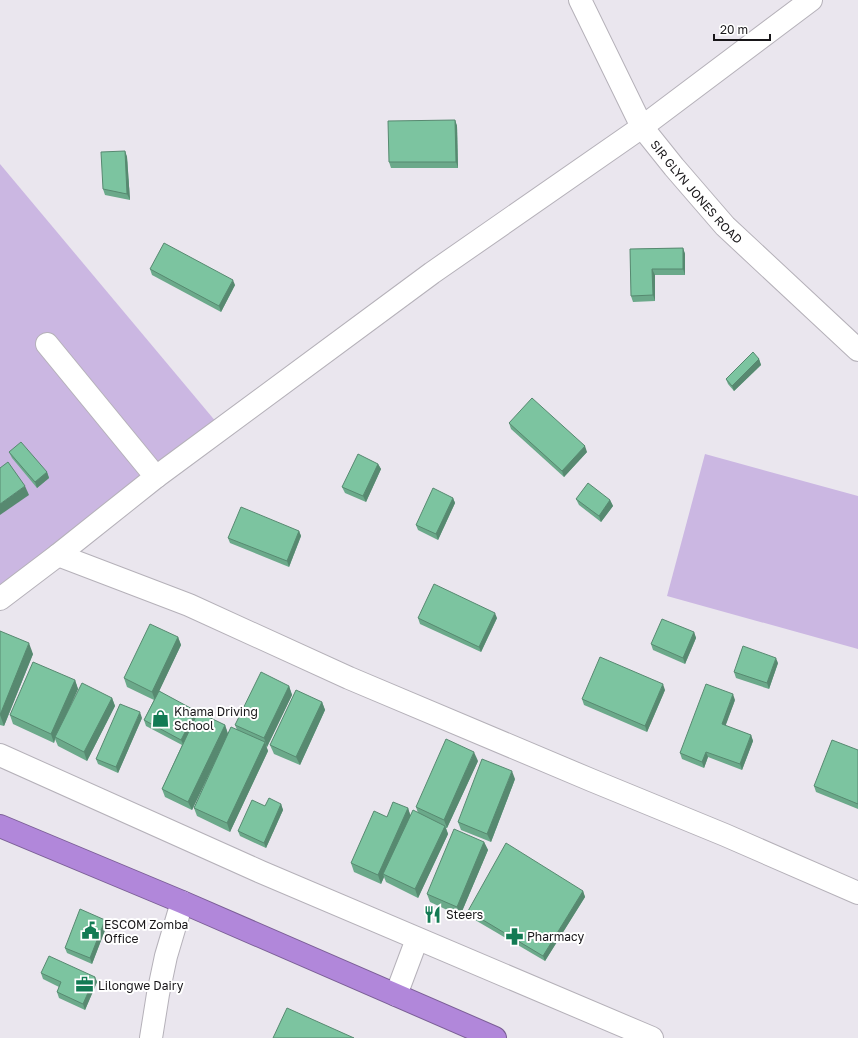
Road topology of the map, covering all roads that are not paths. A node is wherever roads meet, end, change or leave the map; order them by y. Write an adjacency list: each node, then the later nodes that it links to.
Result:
1 (580, 0): 3 (street, SIR GLYN JONES ROAD)
2 (811, 0): 3 (street)
3 (642, 127): 5 (street, SIR GLYN JONES ROAD); 6 (street)
4 (47, 344): 6 (street)
5 (858, 350)
6 (156, 477): 7 (street)
7 (58, 555): 8 (street); 11 (street)
8 (0, 599)
9 (0, 755): 13 (street)
10 (0, 826): 12 (highway)
11 (858, 893)
12 (182, 902): 14 (highway); 15 (street)
13 (417, 939): 14 (street); 17 (street)
14 (396, 995): 16 (highway)
15 (151, 1038)
16 (495, 1038)
17 (652, 1038)

